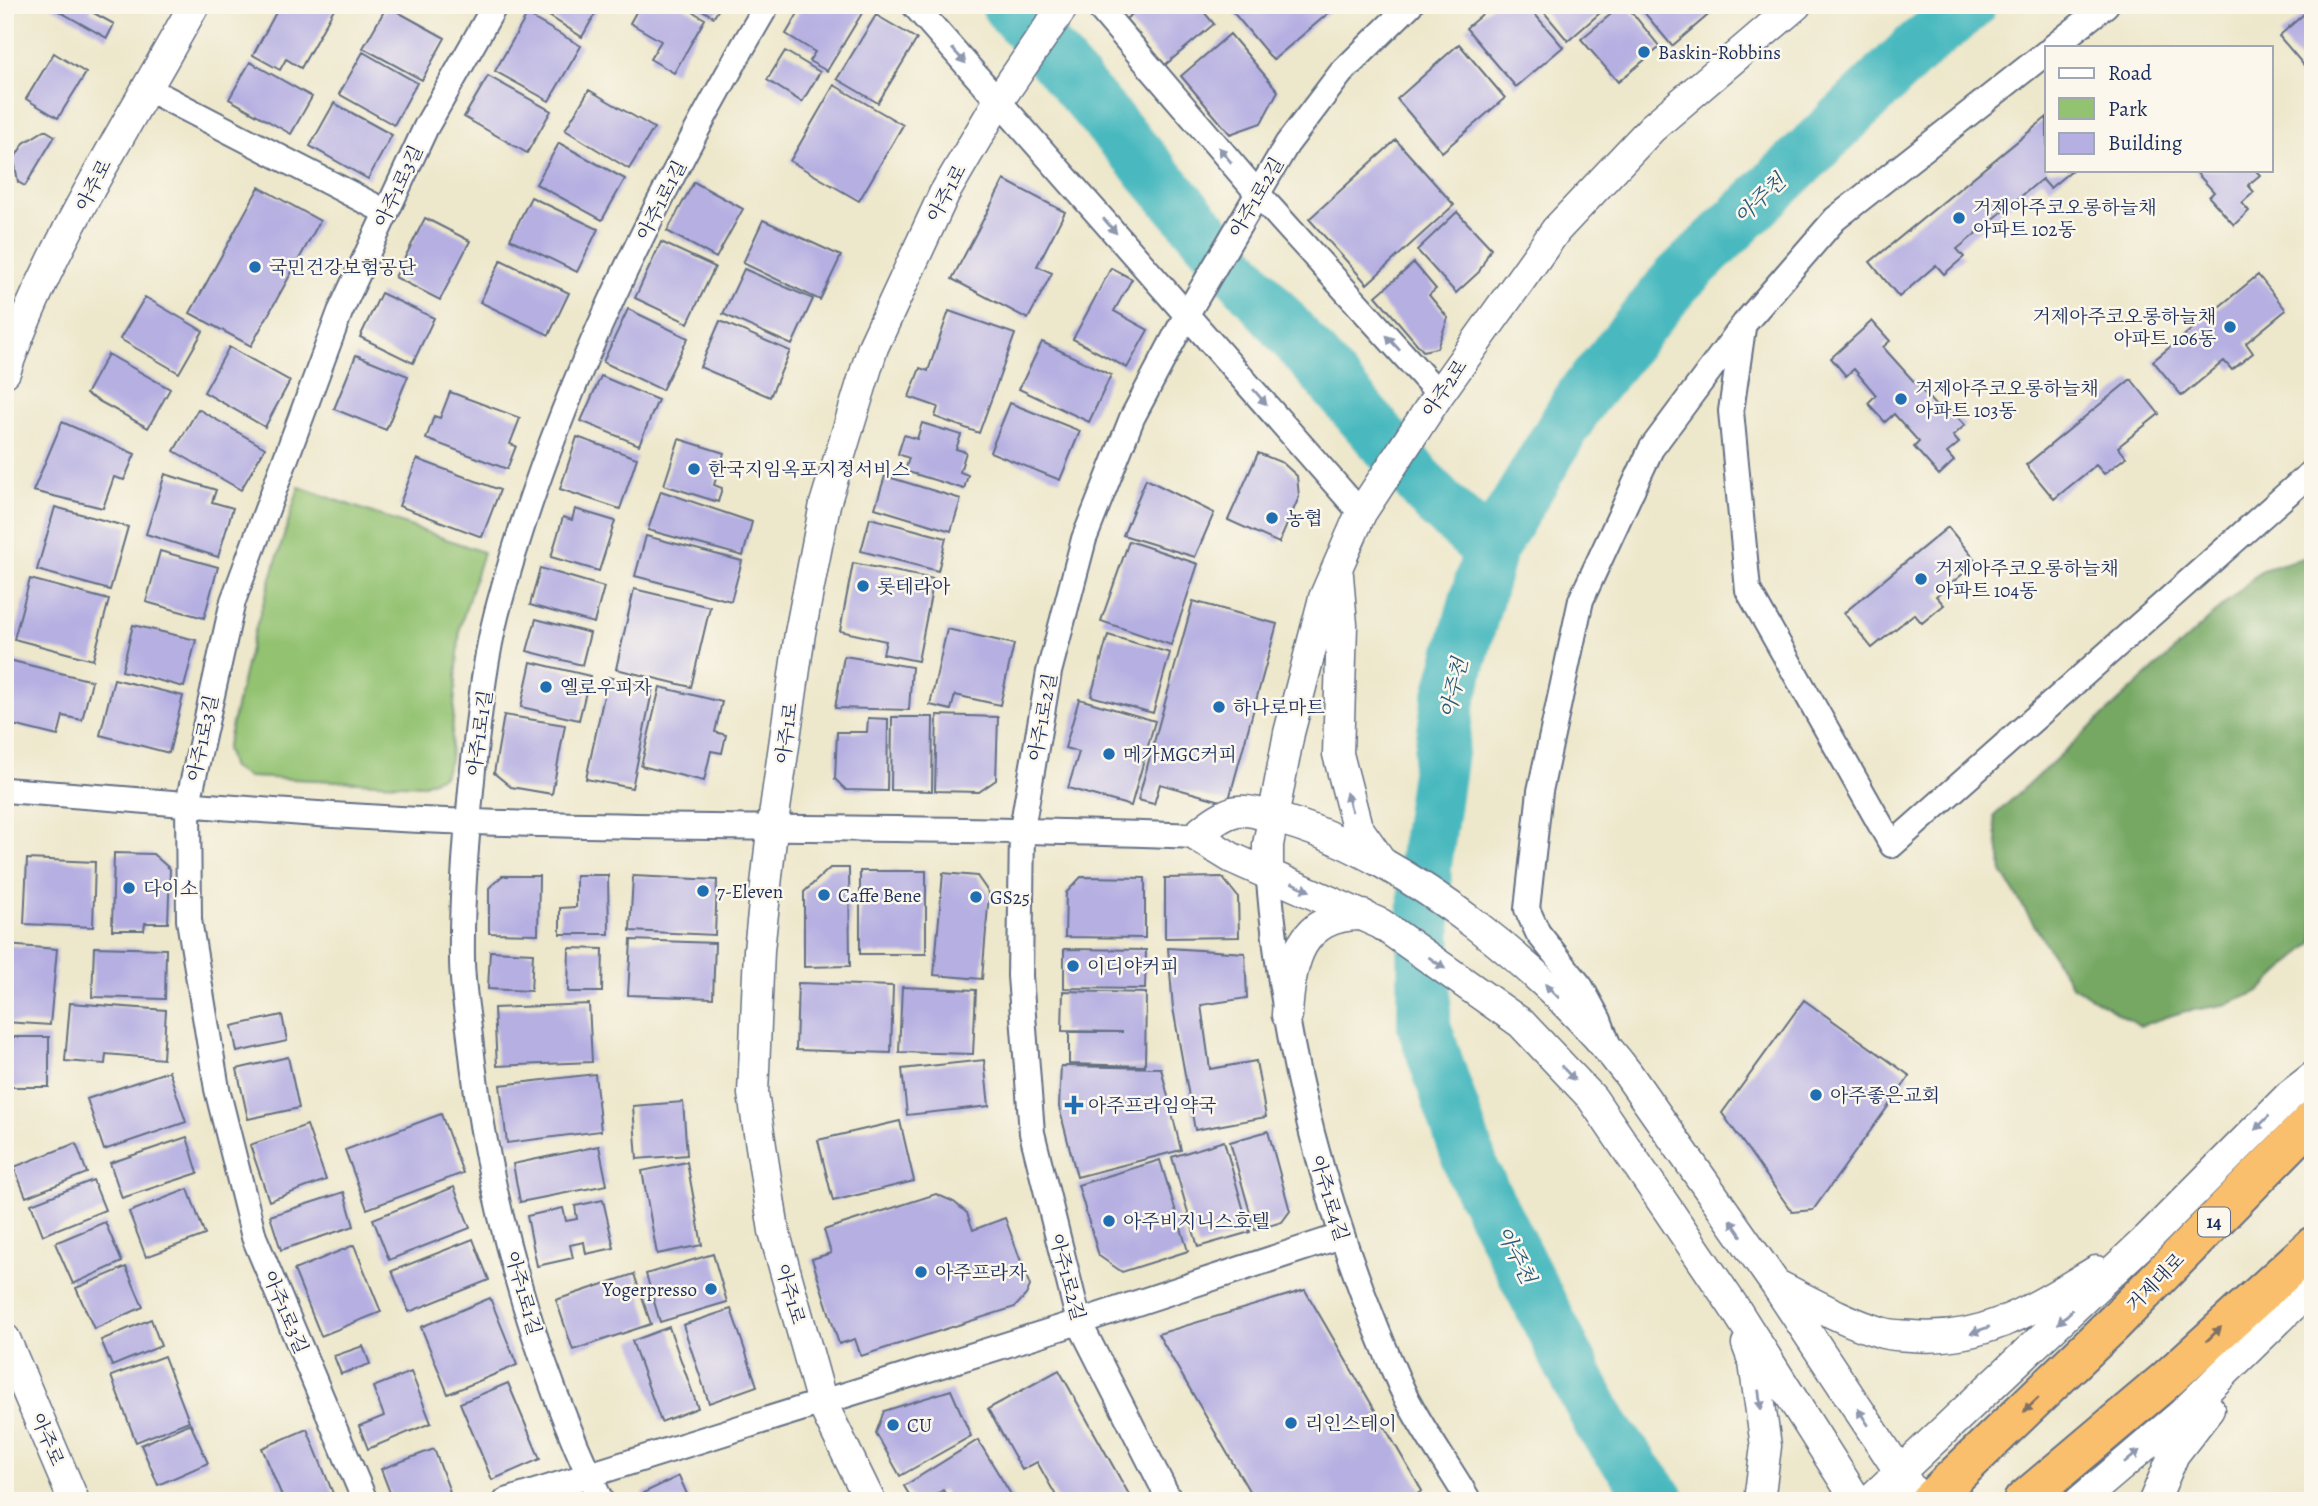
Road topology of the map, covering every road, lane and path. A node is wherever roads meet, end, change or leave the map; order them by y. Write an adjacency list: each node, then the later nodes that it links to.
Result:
1 (194, 5): 12 (street, 아주로)
2 (495, 5): 15 (street, 아주1로3길)
3 (767, 5): 26 (street, 아주1로1길)
4 (914, 5): 13 (street, one-way to 13)
5 (1064, 5): 13 (street, 아주1로)
6 (1097, 5): 14 (street, one-way to 6)
7 (1410, 5): 14 (street, 아주1로2길)
8 (1796, 5): 19 (street, 아주2로)
9 (2106, 5): 10 (street)
10 (2054, 46)
11 (2045, 54): 17 (street)
12 (148, 89): 15 (street); 18 (street, 아주로)
13 (999, 100): 16 (street, one-way to 16); 28 (street, 아주1로)
14 (1259, 195): 16 (street, 아주1로2길); 19 (street, one-way to 14)
15 (386, 212): 24 (street, 아주1로3길)
16 (1187, 313): 21 (street, one-way to 21); 27 (street, 아주1로2길)
17 (1744, 324): 20 (street); 34 (street)
18 (5, 372)
19 (1439, 394): 21 (street, 아주2로)
20 (2313, 471)
21 (1361, 513): 22 (street, 아주2로)
22 (1338, 562): 25 (street, 아주2로); 30 (street, one-way to 22)
23 (5, 790): 24 (street)
24 (188, 803): 26 (street); 50 (street, 아주1로3길)
25 (1273, 817): 29 (street); 30 (street); 31 (street, 아주2로)
26 (468, 822): 28 (street); 47 (street, 아주1로1길)
27 (1022, 829): 28 (street); 29 (street); 43 (street, 아주1로2길)
28 (772, 830): 46 (street, 아주1로)
29 (1196, 836): 31 (street)
30 (1386, 863): 34 (street, one-way to 30)
31 (1268, 872): 32 (street, one-way to 32); 33 (street, 아주1로4길)
32 (1372, 920): 33 (street); 42 (street, one-way to 42)
33 (1287, 1015): 37 (street, 아주1로4길)
34 (1609, 1049): 40 (street, one-way to 34)
35 (2313, 1077): 38 (street, one-way to 38)
36 (2313, 1121): 60 (highway, 거제대로 / 14, one-way to 60)
37 (1341, 1237): 43 (street); 55 (street, 아주1로4길)
38 (2147, 1239): 40 (street, one-way to 40); 48 (street, one-way to 48)
39 (2313, 1246): 61 (highway, one-way to 39)
40 (1776, 1285): 48 (street, one-way to 40)
41 (2313, 1286): 44 (street)
42 (1736, 1310): 56 (street, one-way to 56); 57 (street)
43 (1079, 1322): 46 (street); 54 (street, 아주1로2길)
44 (2258, 1338): 62 (street, one-way to 44); 63 (street)
45 (5, 1339): 49 (street, 아주로)
46 (822, 1403): 47 (street); 53 (street, 아주1로)
47 (589, 1474): 51 (street); 52 (street, 아주1로1길)
48 (1900, 1475): 58 (street); 59 (street)
49 (74, 1501)
50 (365, 1501)
51 (506, 1501)
52 (601, 1501)
53 (870, 1501)
54 (1170, 1501)
55 (1469, 1501)
56 (1759, 1501)
57 (1857, 1501)
58 (1869, 1501)
59 (1919, 1501)
60 (1929, 1501)
61 (2023, 1501)
62 (2080, 1501)
63 (2154, 1501)

